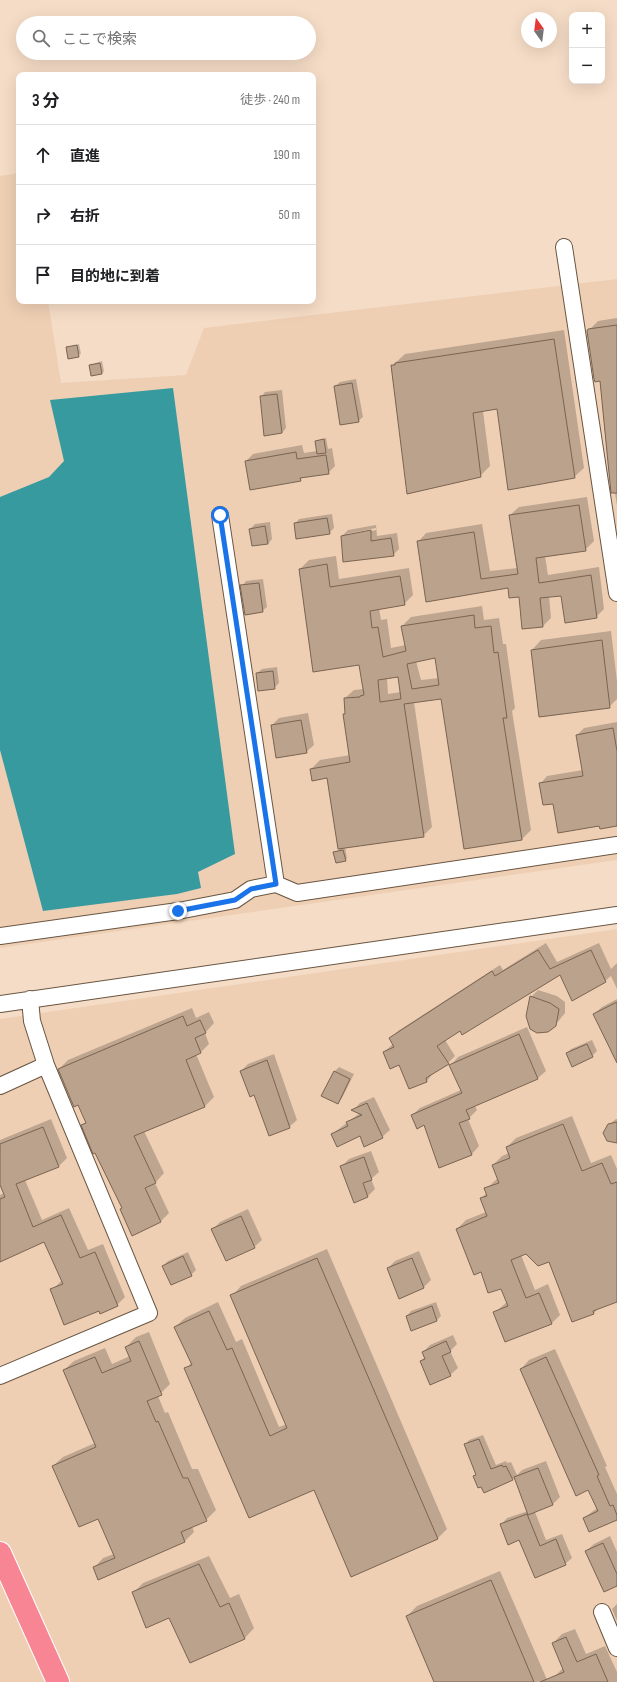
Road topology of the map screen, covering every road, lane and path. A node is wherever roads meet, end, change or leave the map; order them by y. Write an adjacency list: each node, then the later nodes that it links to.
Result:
1 (564, 247): 3 (street)
2 (220, 515): 5 (street)
3 (617, 593)
4 (617, 845): 5 (street)
5 (276, 884): 7 (street)
6 (617, 915): 8 (street)
7 (0, 936)
8 (30, 999): 9 (street); 10 (street)
9 (0, 1004)
10 (46, 1065): 11 (street); 12 (street)
11 (0, 1086)
12 (0, 1376)
13 (0, 1553): 16 (highway)
14 (602, 1612): 15 (street)
15 (617, 1648)
16 (58, 1682)

